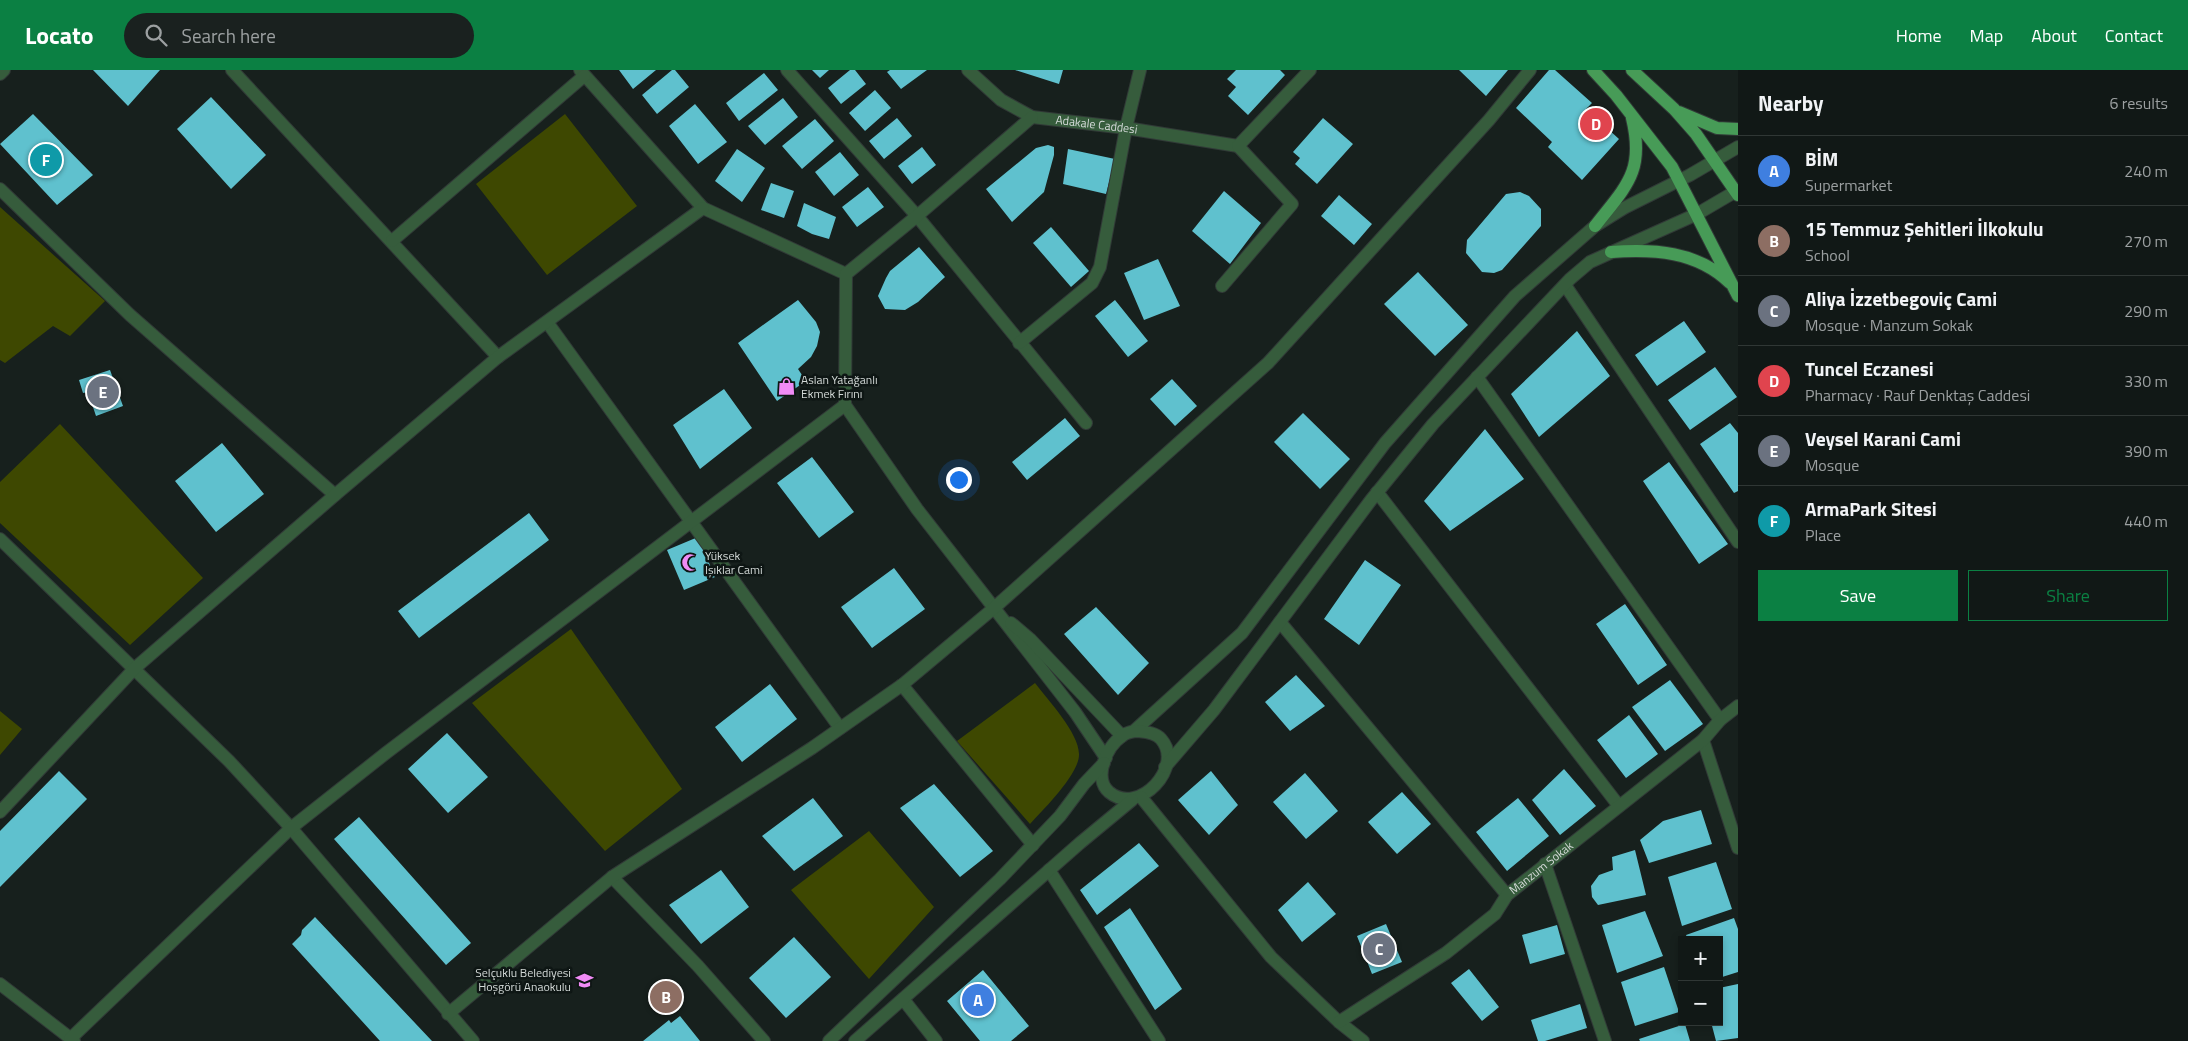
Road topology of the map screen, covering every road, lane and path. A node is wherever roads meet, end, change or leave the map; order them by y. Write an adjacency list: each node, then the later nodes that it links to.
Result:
1 (4, 70): 11 (street)
2 (232, 70): 27 (street)
3 (787, 70): 25 (street)
4 (968, 70): 14 (street, Adakale Caddesi)
5 (1140, 70): 15 (street)
6 (1310, 70): 17 (street)
7 (1530, 70): 44 (street)
8 (1593, 70): 13 (main road)
9 (1632, 70): 12 (main road)
10 (582, 73): 23 (street); 27 (street)
11 (0, 74)
12 (1674, 109): 16 (main road); 19 (main road)
13 (1631, 113): 20 (main road); 26 (main road)
14 (1032, 117): 15 (street, Adakale Caddesi); 25 (street)
15 (1126, 128): 17 (street, Adakale Caddesi); 34 (street)
16 (1738, 128)
17 (1238, 146): 31 (street)
18 (1738, 147): 19 (street)
19 (1716, 160): 20 (street); 22 (main road)
20 (1680, 180): 24 (main road); 26 (street)
21 (0, 190): 40 (street)
22 (1737, 192): 24 (street)
23 (703, 208): 29 (street); 33 (street)
24 (1697, 214): 28 (street); 32 (main road)
25 (917, 216): 29 (street); 34 (street)
26 (1595, 226): 51 (street)
27 (392, 241): 35 (street)
28 (1611, 252): 30 (street); 32 (main road)
29 (846, 274): 37 (street)
30 (1565, 285): 36 (street); 43 (street)
31 (1222, 286)
32 (1736, 292)
33 (547, 322): 35 (street); 41 (street)
34 (1019, 343): 38 (street)
35 (498, 357): 40 (street)
36 (1478, 377): 39 (street); 49 (street)
37 (845, 405): 41 (street); 44 (street)
38 (1086, 423)
39 (1377, 492): 45 (street); 56 (street)
40 (335, 495): 46 (street)
41 (691, 521): 50 (street); 58 (street)
42 (0, 539): 46 (street)
43 (1738, 542)
44 (994, 608): 47 (street); 51 (street); 53 (street)
45 (1280, 622): 54 (street); 64 (street)
46 (135, 668): 57 (street); 58 (street)
47 (902, 685): 50 (street); 59 (street)
48 (1738, 706): 49 (street, Manzum Sokak)
49 (1720, 720): 52 (street, Manzum Sokak)
50 (840, 728): 63 (street)
51 (1128, 734): 53 (street); 54 (street)
52 (1703, 740): 56 (street, Manzum Sokak); 60 (street)
53 (1105, 760): 55 (street); 59 (street)
54 (1165, 767): 55 (street)
55 (1136, 799): 62 (street); 68 (street)
56 (1619, 806): 61 (street, Manzum Sokak)
57 (0, 812)
58 (291, 828): 67 (street); 69 (street)
59 (1033, 845): 72 (street)
60 (1738, 848)
61 (1545, 864): 64 (street, Manzum Sokak); 77 (street)
62 (1049, 870): 66 (street); 75 (street)
63 (612, 877): 67 (street); 71 (street)
64 (1507, 895): 68 (street, Manzum Sokak)
65 (0, 984): 69 (street)
66 (903, 999): 73 (street); 74 (street)
67 (448, 1014): 70 (street)
68 (1339, 1022): 76 (street)
69 (72, 1040)
70 (473, 1041)
71 (764, 1041)
72 (829, 1041)
73 (855, 1041)
74 (936, 1041)
75 (1159, 1041)
76 (1364, 1041)
77 (1605, 1041)

